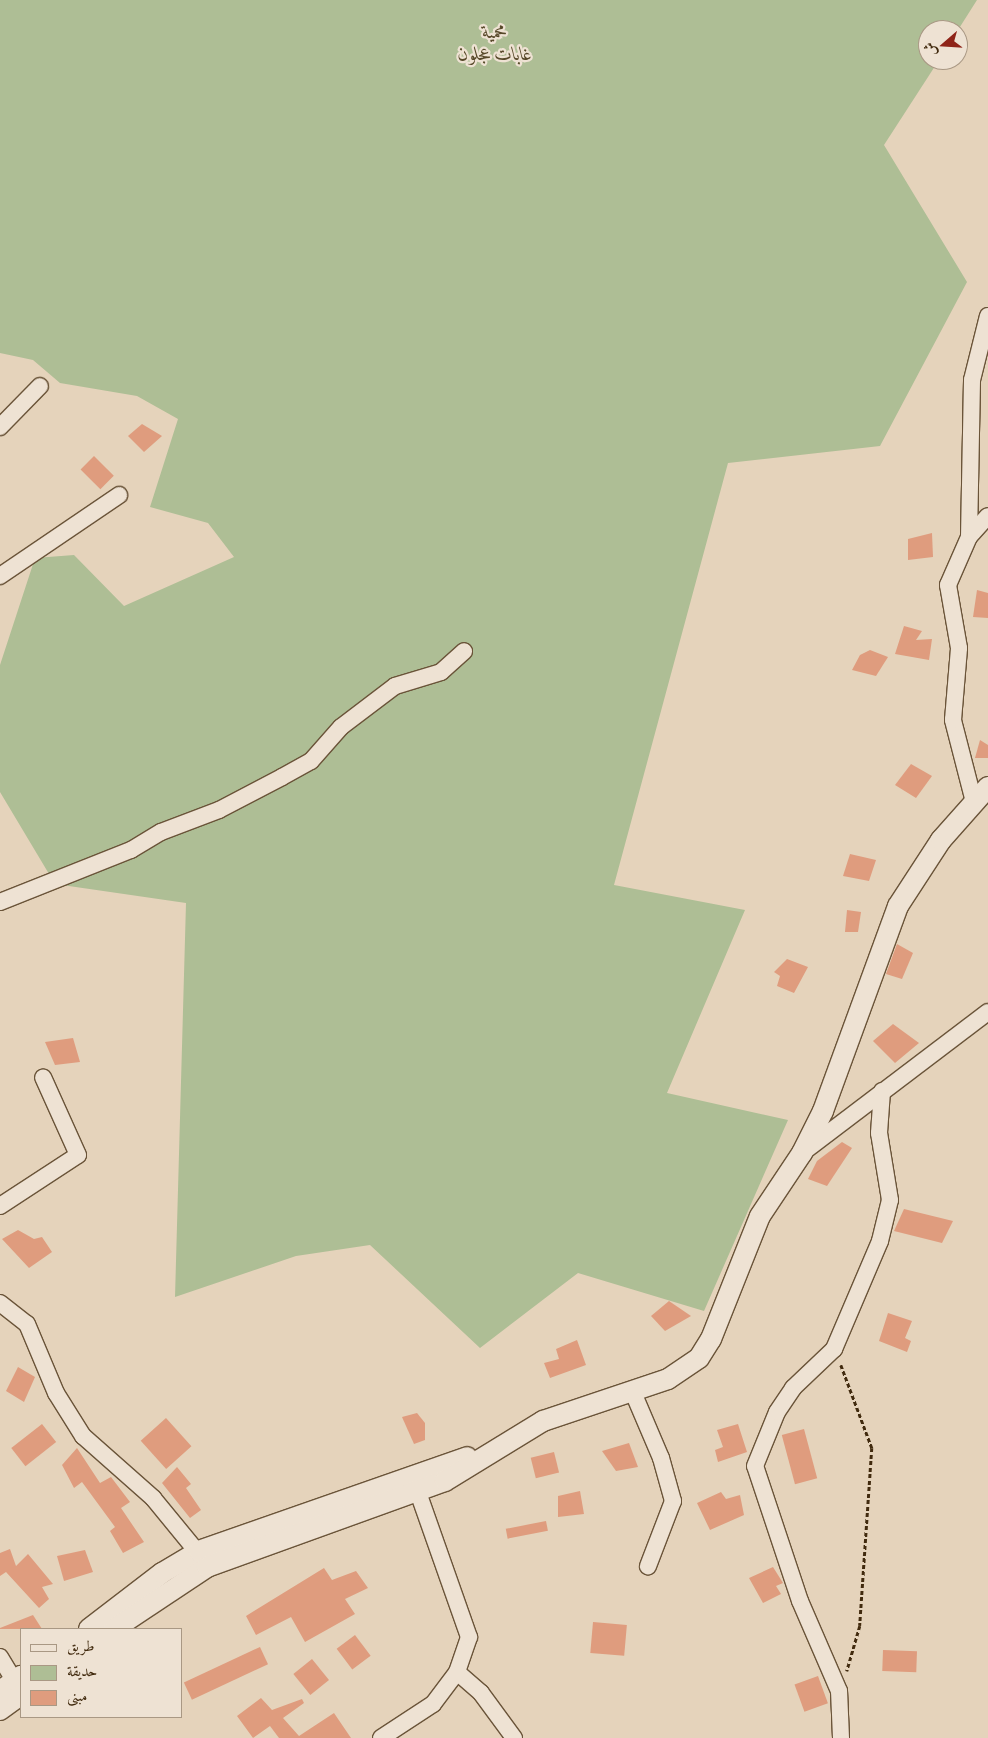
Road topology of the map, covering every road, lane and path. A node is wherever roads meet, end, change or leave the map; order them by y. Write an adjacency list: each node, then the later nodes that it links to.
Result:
1 (988, 316): 6 (street)
2 (40, 386): 3 (street)
3 (0, 427)
4 (119, 495): 7 (street)
5 (988, 516): 6 (street)
6 (969, 537): 10 (street)
7 (0, 576)
8 (464, 651): 11 (street)
9 (988, 787): 10 (street)
10 (974, 802): 15 (street)
11 (0, 902)
12 (988, 1012): 14 (street)
13 (43, 1077): 16 (street)
14 (882, 1091): 15 (street); 18 (street)
15 (802, 1153): 19 (street)
16 (0, 1206)
17 (0, 1303): 21 (street)
18 (834, 1349): 28 (path); 28 (street)
19 (632, 1390): 20 (street); 22 (street)
20 (415, 1485): 21 (street); 26 (street)
21 (203, 1559): 23 (street); 24 (street)
22 (648, 1566)
23 (90, 1628)
24 (115, 1628)
25 (0, 1657): 27 (street)
26 (457, 1672): 30 (street); 31 (street)
27 (15, 1687): 29 (street)
28 (839, 1691): 32 (street)
29 (0, 1710)
30 (381, 1738)
31 (514, 1738)
32 (840, 1738)

